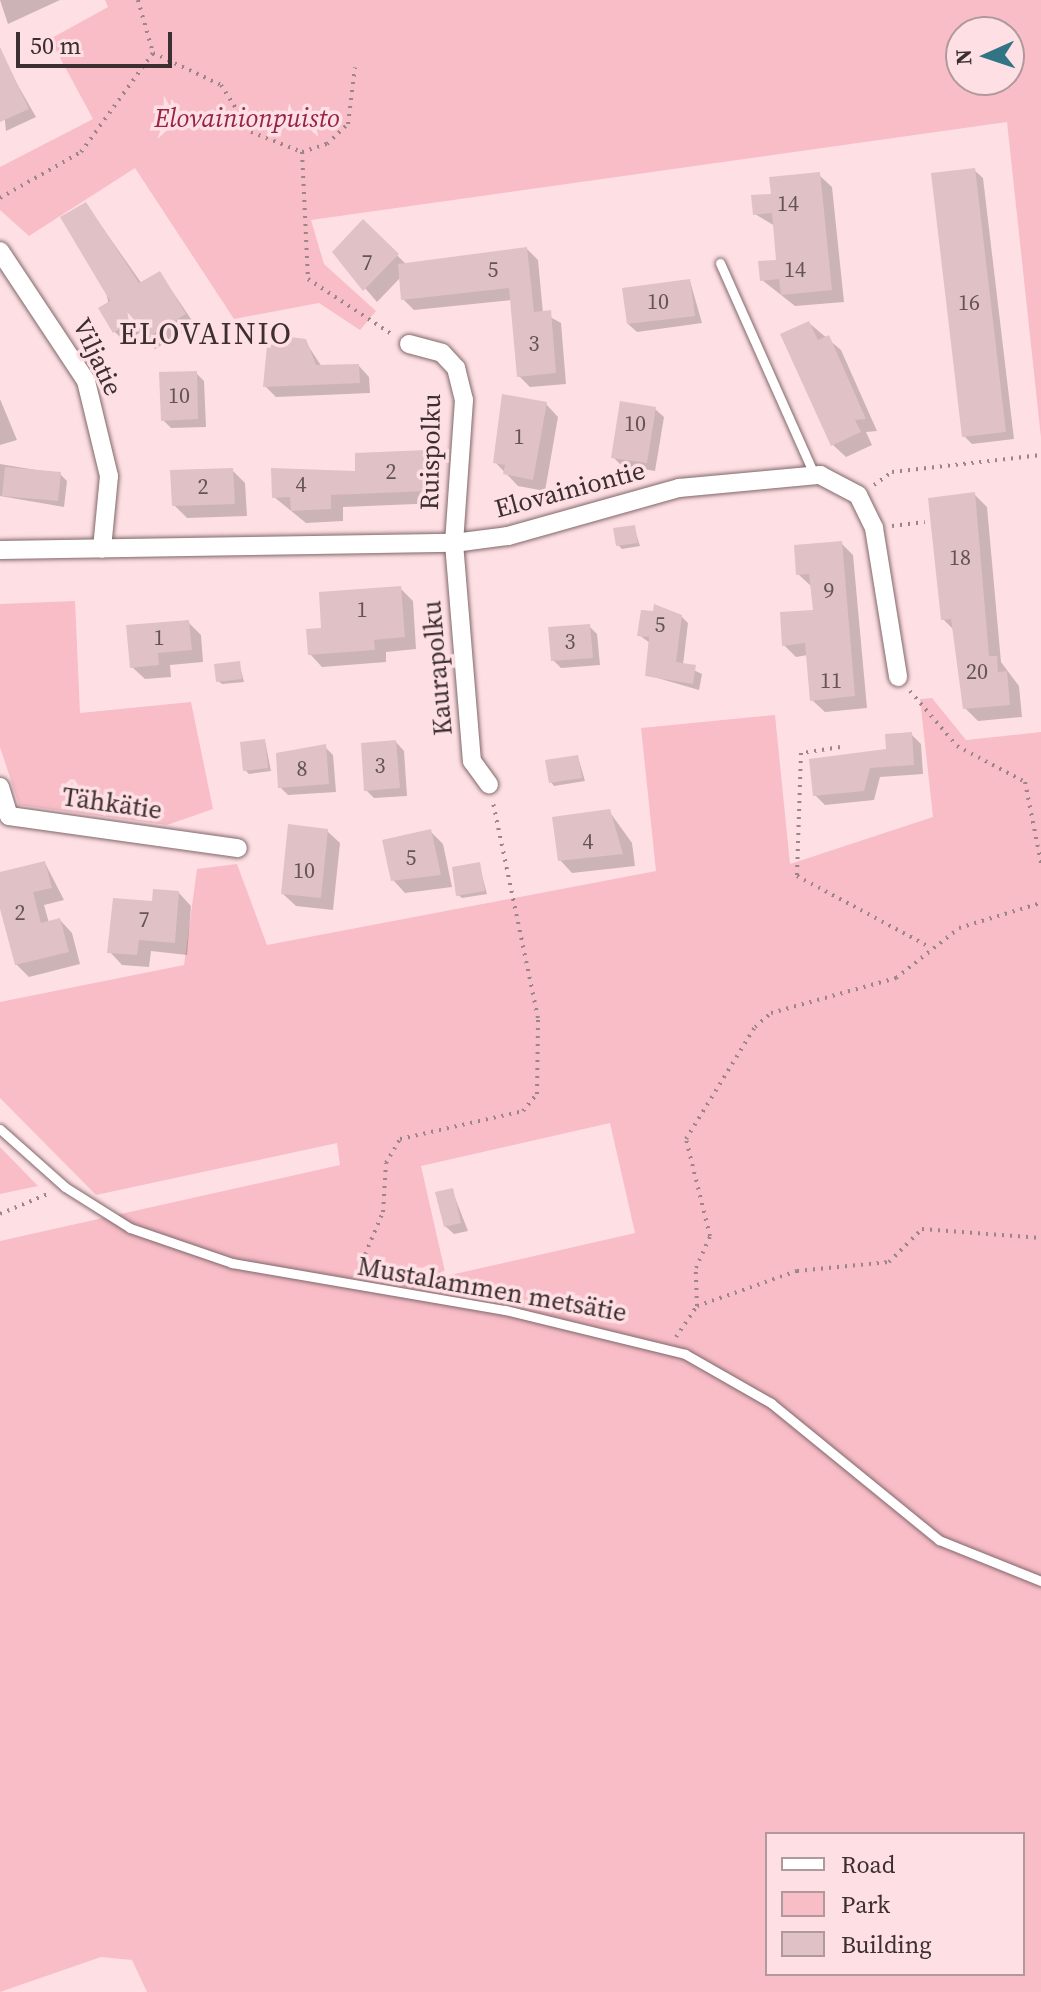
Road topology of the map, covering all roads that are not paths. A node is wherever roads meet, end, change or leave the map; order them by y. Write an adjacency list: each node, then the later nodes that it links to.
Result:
1 (0, 251): 6 (street, Viljatie)
2 (720, 263): 4 (lane)
3 (409, 344): 5 (street, Ruispolku)
4 (815, 476): 5 (street, Elovainiontie); 8 (street, Elovainiontie)
5 (454, 543): 6 (street, Elovainiontie); 9 (street, Kaurapolku)
6 (102, 549): 7 (street, Elovainiontie)
7 (0, 550)
8 (898, 677)
9 (489, 784)
10 (0, 787): 11 (street, Tähkätie)
11 (4, 817): 12 (street, Tähkätie)
12 (238, 848)
13 (0, 1129): 14 (lane, Mustalammen metsätie)
14 (1041, 1581)

